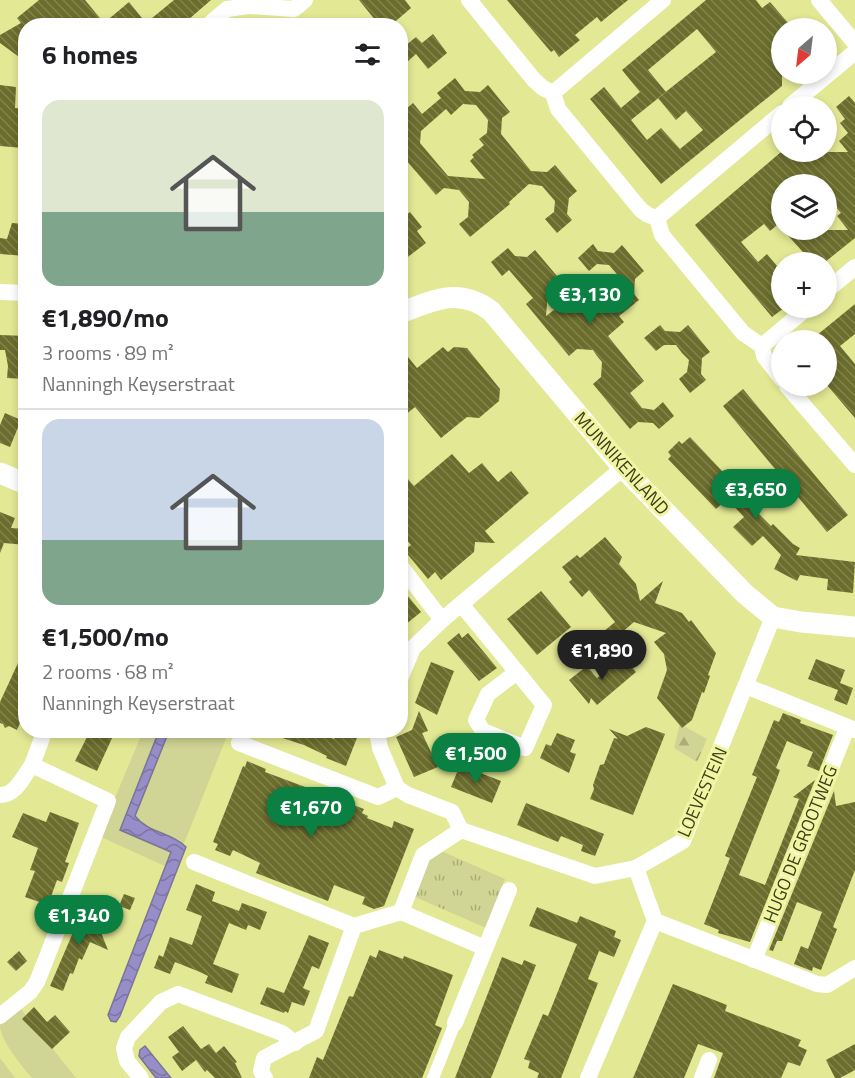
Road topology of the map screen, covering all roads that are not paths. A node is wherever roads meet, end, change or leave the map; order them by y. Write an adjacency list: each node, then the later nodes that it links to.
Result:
1 (305, 0): 5 (street)
2 (469, 0): 9 (street)
3 (663, 0): 9 (street)
4 (819, 0): 7 (street)
5 (248, 3): 6 (street)
6 (217, 18)
7 (855, 43)
8 (855, 52): 10 (street)
9 (553, 93): 12 (street)
10 (802, 96)
11 (771, 122): 12 (street)
12 (657, 218): 19 (street)
13 (855, 267): 14 (street)
14 (837, 282)
15 (0, 292): 16 (street)
16 (18, 293)
17 (408, 310): 23 (street, MUNNIKENLAND)
18 (795, 318): 19 (street)
19 (762, 346): 20 (street)
20 (771, 365)
21 (796, 396): 22 (street)
22 (855, 465)
23 (623, 468): 27 (street); 28 (street, MUNNIKENLAND)
24 (0, 473): 25 (street)
25 (18, 481)
26 (408, 575): 29 (street)
27 (461, 604): 29 (street); 32 (street)
28 (773, 617): 30 (street, MUNNIKENLAND); 33 (street, LOEVESTEIN)
29 (442, 620): 31 (street)
30 (855, 627)
31 (408, 658)
32 (517, 672): 32 (street)
33 (746, 686): 34 (street, HUGO DE GROOTWEG); 43 (street, LOEVESTEIN)
34 (851, 729): 49 (street, HUGO DE GROOTWEG)
35 (42, 738): 38 (street)
36 (378, 738): 39 (street)
37 (239, 743): 39 (street)
38 (32, 765): 40 (street); 51 (street)
39 (397, 788): 41 (street)
40 (0, 795)
41 (461, 830): 43 (street, LOEVESTEIN); 45 (street)
42 (194, 861): 47 (street)
43 (636, 868): 46 (street)
44 (509, 890): 48 (street)
45 (401, 912): 47 (street); 48 (street)
46 (655, 921): 49 (street); 55 (street)
47 (354, 926): 53 (street)
48 (485, 948): 52 (street)
49 (754, 960): 50 (street)
50 (855, 969)
51 (0, 1016)
52 (455, 1023): 58 (street)
53 (295, 1043): 56 (street); 57 (street)
54 (709, 1060): 59 (street)
55 (590, 1077)
56 (141, 1078)
57 (265, 1078)
58 (433, 1078)
59 (702, 1078)

